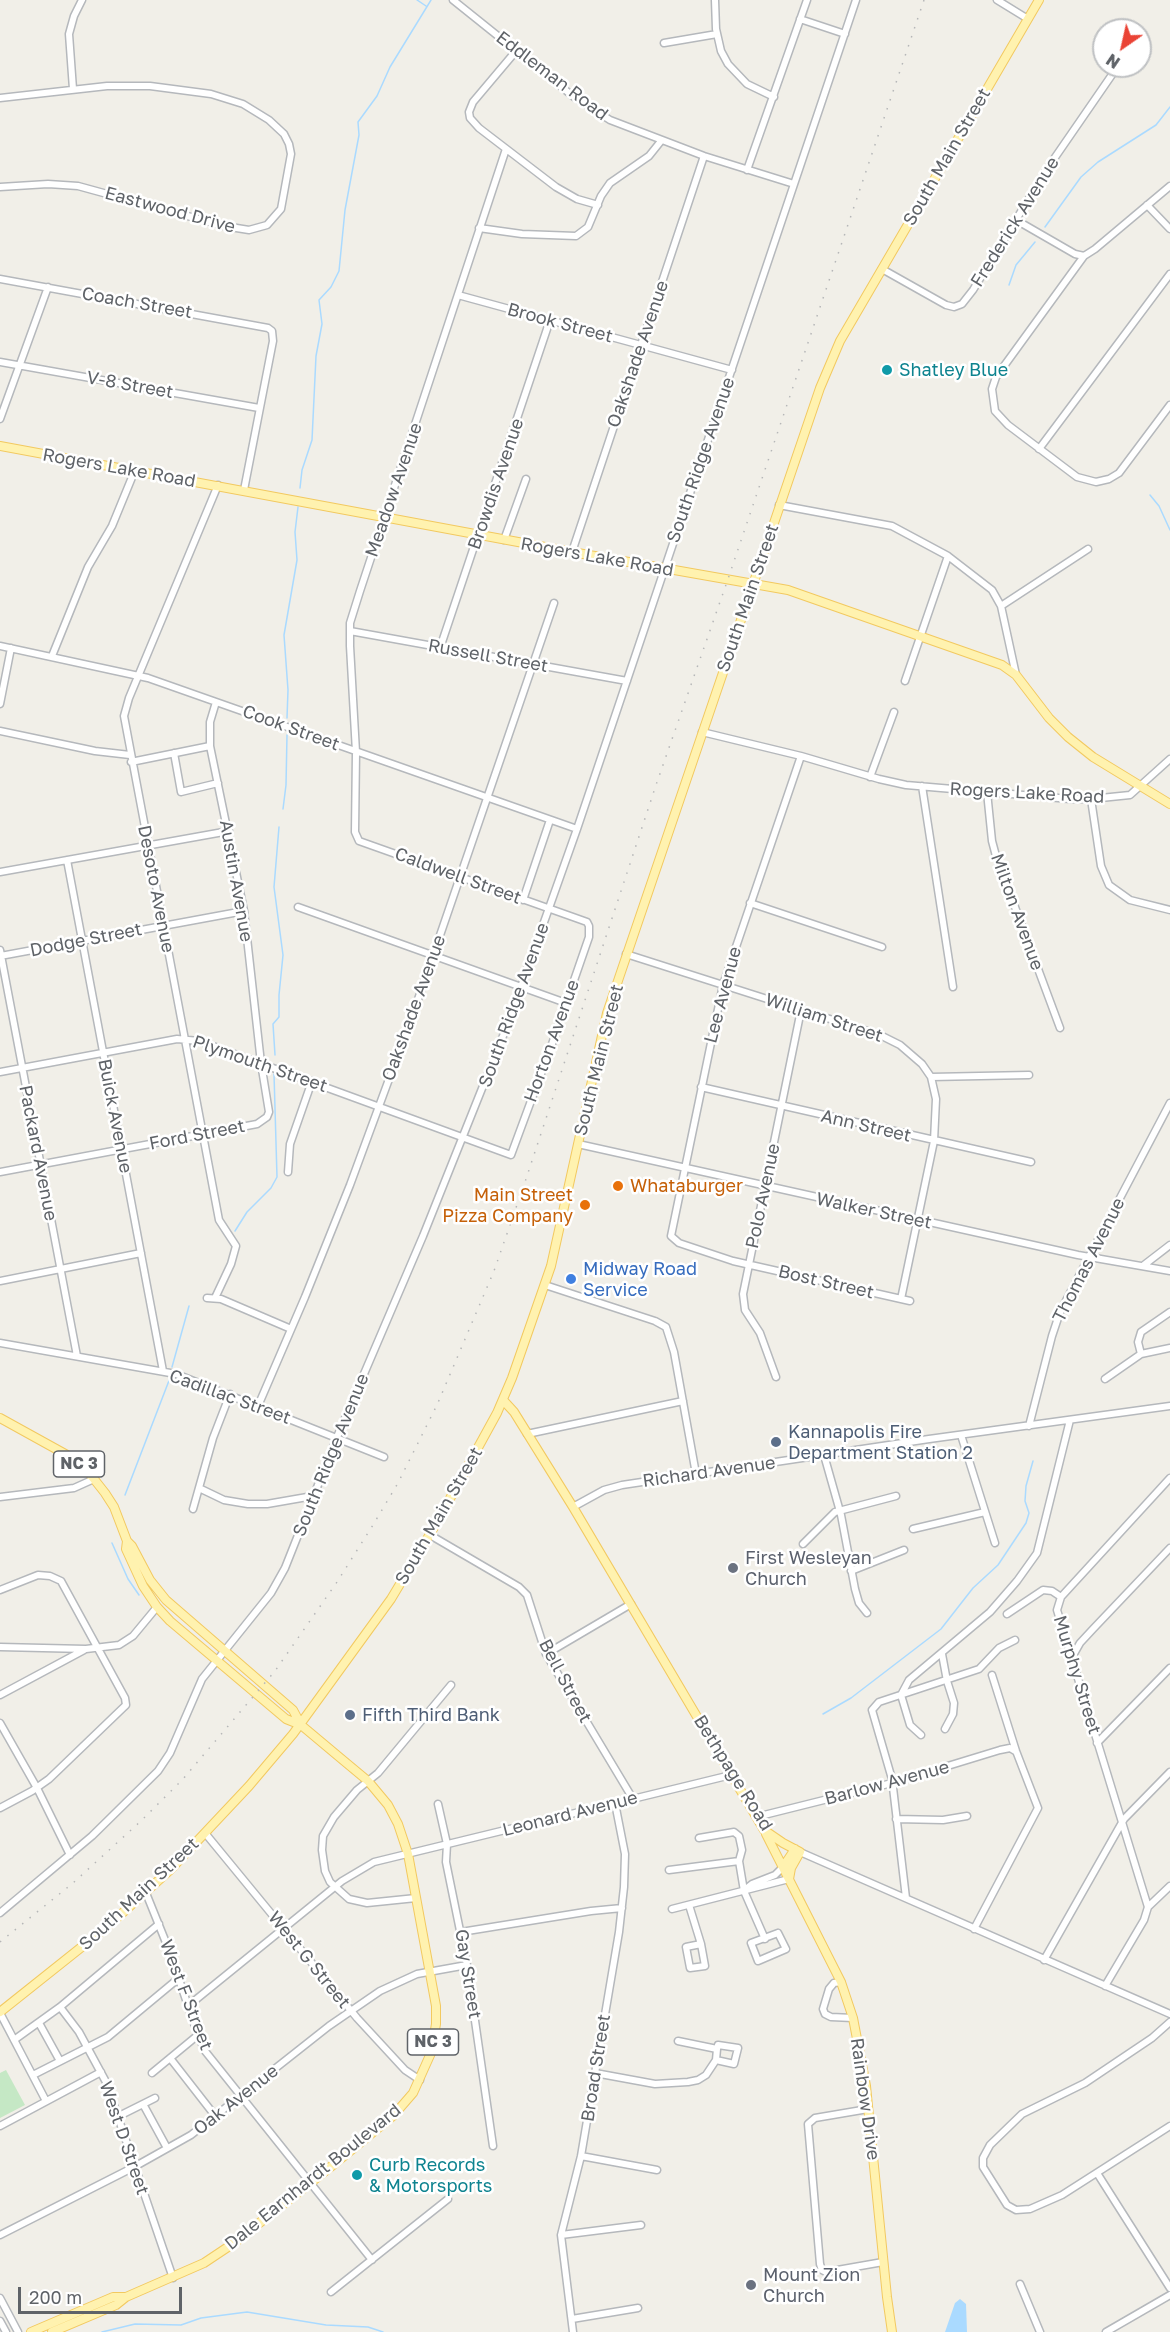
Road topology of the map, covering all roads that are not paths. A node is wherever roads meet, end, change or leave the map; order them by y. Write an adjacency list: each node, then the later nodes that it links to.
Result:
1 (82, 0): 15 (street)
2 (453, 0): 13 (street, Eddleman Road)
3 (715, 0): 10 (street)
4 (807, 0): 8 (street)
5 (856, 0): 11 (street, South Ridge Avenue)
6 (997, 0): 9 (street)
7 (1039, 0): 9 (main road, South Main Street)
8 (800, 19): 11 (street); 16 (street)
9 (1028, 19): 31 (main road, South Main Street)
10 (717, 34): 12 (street); 16 (street)
11 (845, 34): 22 (street, South Ridge Avenue)
12 (663, 43)
13 (516, 51): 18 (street, Eddleman Road); 19 (street)
14 (1110, 78): 27 (street, Frederick Avenue)
15 (73, 89): 17 (street, Eastwood Drive); 24 (street, Eastwood Drive)
16 (774, 97): 21 (street)
17 (0, 98)
18 (661, 141): 20 (street, Eddleman Road); 25 (street)
19 (507, 149): 25 (street); 28 (street, Meadow Avenue)
20 (704, 156): 21 (street, Eddleman Road); 37 (street, Oakshade Avenue)
21 (747, 170): 22 (street, Eddleman Road)
22 (794, 184): 40 (street, South Ridge Avenue)
23 (1170, 186): 26 (street)
24 (0, 187)
25 (598, 205): 28 (street)
26 (1147, 205): 29 (street); 30 (street)
27 (1016, 220): 30 (street); 31 (street, Frederick Avenue)
28 (479, 228): 35 (street, Meadow Avenue)
29 (1170, 229)
30 (1084, 256): 45 (street)
31 (882, 269): 50 (main road, South Main Street)
32 (1170, 274): 45 (street)
33 (0, 279): 34 (street, Coach Street)
34 (48, 287): 39 (street); 42 (street, Coach Street)
35 (458, 295): 36 (street, Brook Street); 51 (street, Meadow Avenue)
36 (550, 320): 37 (street, Brook Street); 52 (street, Browdis Avenue)
37 (641, 345): 40 (street, Brook Street); 55 (street, Oakshade Avenue)
38 (0, 362): 39 (street, V-8 Street)
39 (19, 366): 42 (street, V-8 Street); 43 (street)
40 (732, 370): 57 (street, South Ridge Avenue)
41 (1170, 405): 45 (street)
42 (259, 408): 49 (street)
43 (0, 419)
44 (0, 446): 46 (main road, Rogers Lake Road)
45 (1039, 449)
46 (135, 470): 48 (main road, Rogers Lake Road); 66 (street)
47 (526, 479): 53 (street)
48 (218, 485): 49 (main road, Rogers Lake Road); 68 (street, Desoto Avenue)
49 (244, 490): 51 (main road, Rogers Lake Road)
50 (779, 505): 56 (street); 58 (main road, South Main Street)
51 (386, 517): 52 (main road, Rogers Lake Road); 61 (street, Meadow Avenue)
52 (478, 535): 53 (main road, Rogers Lake Road); 65 (street, Browdis Avenue)
53 (504, 540): 55 (main road, Rogers Lake Road)
54 (1088, 549): 60 (street)
55 (572, 552): 57 (main road, Rogers Lake Road)
56 (948, 556): 60 (street); 62 (street)
57 (665, 569): 58 (main road, Rogers Lake Road); 70 (street, South Ridge Avenue)
58 (753, 583): 62 (main road, Rogers Lake Road); 76 (main road, South Main Street)
59 (554, 603): 67 (street, Oakshade Avenue)
60 (1001, 606): 69 (street)
61 (350, 631): 65 (street, Russell Street); 78 (street, Meadow Avenue)
62 (921, 635): 69 (main road, Rogers Lake Road); 71 (street)
63 (0, 646): 64 (street, Cook Street)
64 (11, 648): 66 (street, Cook Street); 73 (street)
65 (440, 648): 67 (street, Russell Street)
66 (52, 656): 68 (street, Cook Street)
67 (534, 664): 70 (street, Russell Street); 88 (street, Oakshade Avenue)
68 (139, 675): 72 (street, Cook Street); 81 (street, Desoto Avenue)
69 (1016, 675): 86 (main road, Rogers Lake Road)
70 (627, 681): 92 (street, South Ridge Avenue)
71 (904, 681)
72 (216, 702): 77 (street, Austin Avenue); 78 (street, Cook Street)
73 (0, 704)
74 (894, 712): 83 (street)
75 (0, 731): 81 (street)
76 (702, 732): 80 (street, Rogers Lake Road); 110 (main road, South Main Street)
77 (210, 746): 79 (street); 84 (street, Austin Avenue)
78 (356, 752): 88 (street, Cook Street); 94 (street, Meadow Avenue)
79 (174, 753): 81 (street); 84 (street)
80 (801, 756): 83 (street, Rogers Lake Road); 100 (street, Lee Avenue)
81 (131, 758): 95 (street, Desoto Avenue)
82 (1170, 759): 86 (street)
83 (870, 777): 85 (street, Rogers Lake Road)
84 (218, 783): 93 (street, Austin Avenue)
85 (922, 786): 87 (street, Rogers Lake Road); 114 (street)
86 (1140, 787): 89 (street, Rogers Lake Road); 90 (main road, Rogers Lake Road)
87 (987, 792): 89 (street, Rogers Lake Road); 117 (street, Milton Avenue)
88 (487, 798): 91 (street, Cook Street); 98 (street, Oakshade Avenue)
89 (1091, 800): 104 (street)
90 (1170, 804)
91 (550, 820): 92 (street, Cook Street); 99 (street)
92 (577, 829): 102 (street, South Ridge Avenue)
93 (229, 831): 95 (street); 103 (street, Austin Avenue)
94 (359, 841): 98 (street, Caldwell Street)
95 (147, 845): 96 (street); 105 (street, Desoto Avenue)
96 (67, 860): 97 (street); 107 (street, Buick Avenue)
97 (0, 872)
98 (460, 877): 99 (street, Caldwell Street); 111 (street, Oakshade Avenue)
99 (523, 900): 102 (street, Caldwell Street)
100 (750, 903): 108 (street); 112 (street, Lee Avenue)
101 (298, 907): 111 (street)
102 (549, 909): 106 (street, Caldwell Street); 113 (street, South Ridge Avenue)
103 (244, 910): 105 (street, Dodge Street); 120 (street, Austin Avenue)
104 (1170, 910)
105 (162, 925): 107 (street, Dodge Street); 118 (street, Desoto Avenue)
106 (589, 926): 115 (street, Horton Avenue)
107 (82, 941): 109 (street, Dodge Street); 119 (street, Buick Avenue)
108 (882, 947)
109 (0, 954): 121 (street, Packard Avenue)
110 (626, 954): 112 (street, William Street); 133 (main road, South Main Street)
111 (434, 955): 113 (street); 128 (street, Oakshade Avenue)
112 (723, 985): 116 (street, William Street); 126 (street, Lee Avenue)
113 (522, 986): 115 (street); 131 (street, South Ridge Avenue)
114 (953, 987)
115 (566, 1003): 135 (street, Horton Avenue)
116 (801, 1010): 124 (street, William Street); 129 (street, Polo Avenue)
117 (1060, 1029)
118 (185, 1039): 119 (street, Plymouth Street); 120 (street, Plymouth Street); 130 (street, Desoto Avenue)
119 (103, 1052): 121 (street, Plymouth Street); 134 (street, Buick Avenue)
120 (261, 1062): 125 (street, Plymouth Street); 130 (street, Ford Street)
121 (22, 1068): 122 (street, Plymouth Street); 137 (street, Packard Avenue)
122 (0, 1072)
123 (1029, 1075): 124 (street)
124 (931, 1077): 132 (street)
125 (312, 1081): 128 (street, Plymouth Street); 140 (street)
126 (701, 1088): 129 (street, Ann Street); 138 (street, Lee Avenue)
127 (1170, 1103): 146 (street, Thomas Avenue)
128 (380, 1106): 131 (street, Plymouth Street); 158 (street, Oakshade Avenue)
129 (781, 1106): 132 (street, Ann Street); 141 (street, Polo Avenue)
130 (202, 1134): 134 (street, Ford Street); 153 (street, Desoto Avenue)
131 (464, 1137): 135 (street, Plymouth Street); 176 (street, South Ridge Avenue)
132 (934, 1141): 136 (street, Ann Street); 142 (street)
133 (578, 1144): 138 (street, Walker Street); 152 (main road, South Main Street)
134 (121, 1149): 137 (street, Ford Street); 145 (street, Buick Avenue)
135 (510, 1155)
136 (1031, 1162)
137 (40, 1165): 139 (street, Ford Street); 149 (street, Packard Avenue)
138 (684, 1168): 141 (street, Walker Street); 143 (street, Lee Avenue)
139 (0, 1172)
140 (288, 1172)
141 (765, 1187): 142 (street, Walker Street); 147 (street, Polo Avenue)
142 (917, 1220): 146 (street, Walker Street); 155 (street)
143 (674, 1240): 147 (street, Bost Street)
144 (1170, 1245): 148 (street)
145 (141, 1253): 149 (street); 163 (street, Buick Avenue)
146 (1090, 1257): 148 (street, Walker Street); 173 (street, Thomas Avenue)
147 (748, 1264): 155 (street, Bost Street); 164 (street, Polo Avenue)
148 (1144, 1265): 150 (street, Walker Street)
149 (60, 1269): 151 (street); 162 (street, Packard Avenue)
150 (1170, 1271)
151 (0, 1281)
152 (545, 1285): 167 (main road, South Main Street); 168 (street)
153 (215, 1298): 154 (street); 158 (street)
154 (207, 1299)
155 (901, 1299): 156 (street, Bost Street)
156 (910, 1301)
157 (1170, 1312): 161 (street)
158 (291, 1329): 169 (street, Oakshade Avenue)
159 (0, 1343): 162 (street, Cadillac Street)
160 (1170, 1348): 161 (street)
161 (1141, 1354): 165 (street)
162 (77, 1356): 163 (street, Cadillac Street)
163 (163, 1371): 166 (street, Cadillac Street)
164 (776, 1377)
165 (1105, 1379)
166 (230, 1394): 169 (street, Cadillac Street); 182 (street)
167 (503, 1400): 174 (main road, Bethpage Road); 191 (main road, South Main Street)
168 (683, 1401): 174 (street); 179 (street)
169 (258, 1406): 176 (street, Cadillac Street)
170 (1170, 1406): 172 (street, Richard Avenue)
171 (0, 1418): 181 (main road, Dale Earnhardt Boulevard / NC 3)
172 (1070, 1420): 173 (street, Richard Avenue); 211 (street)
173 (1029, 1426): 175 (street, Richard Avenue)
174 (527, 1434): 186 (main road, Bethpage Road)
175 (961, 1435): 177 (street, Richard Avenue); 189 (street)
176 (337, 1437): 178 (street, Cadillac Street); 183 (street, South Ridge Avenue)
177 (824, 1455): 179 (street, Richard Avenue); 188 (street)
178 (384, 1457)
179 (696, 1474): 186 (street, Richard Avenue)
180 (1170, 1478): 199 (street, Murphy Street)
181 (94, 1479): 185 (street); 192 (main road, Dale Earnhardt Boulevard / NC 3)
182 (199, 1488): 183 (street); 187 (street)
183 (313, 1496): 209 (street, South Ridge Avenue)
184 (896, 1496): 188 (street)
185 (0, 1497)
186 (573, 1507): 200 (main road, Bethpage Road)
187 (193, 1509)
188 (840, 1510): 193 (street); 197 (street)
189 (985, 1512): 190 (street); 194 (street)
190 (913, 1529)
191 (430, 1535): 210 (street, Bell Street); 221 (main road, South Main Street)
192 (127, 1541): 201 (main road, Dale Earnhardt Boulevard / NC 3); 204 (main road, Dale Earnhardt Boulevard / NC 3)
193 (803, 1544)
194 (995, 1544)
195 (1170, 1548): 212 (street)
196 (904, 1550): 197 (street)
197 (851, 1571): 202 (street)
198 (0, 1590): 207 (street)
199 (1061, 1597): 203 (street); 212 (street, Murphy Street)
200 (631, 1604): 210 (street); 227 (main road, Bethpage Road)
201 (157, 1607): 204 (main road); 207 (street); 213 (main road, Dale Earnhardt Boulevard / NC 3)
202 (867, 1614)
203 (1007, 1614)
204 (190, 1623): 209 (main road, Dale Earnhardt Boulevard / NC 3)
205 (1015, 1640): 216 (street)
206 (0, 1647): 208 (street)
207 (98, 1648): 208 (street); 230 (street)
208 (86, 1649): 218 (street)
209 (223, 1651): 213 (street, South Ridge Avenue); 221 (main road, Dale Earnhardt Boulevard / NC 3)
210 (546, 1654): 231 (street, Bell Street)
211 (942, 1654): 216 (street); 219 (street)
212 (1071, 1659): 224 (street, Murphy Street)
213 (215, 1660): 221 (main road, Dale Earnhardt Boulevard / NC 3); 245 (street, South Ridge Avenue)
214 (1170, 1668): 224 (street)
215 (992, 1675): 225 (street)
216 (946, 1681): 219 (street); 222 (street)
217 (451, 1685): 228 (street)
218 (0, 1695)
219 (901, 1695): 223 (street); 229 (street)
220 (0, 1723): 230 (street)
221 (301, 1725): 228 (main road, Dale Earnhardt Boulevard / NC 3); 240 (main road, South Main Street)
222 (945, 1729)
223 (921, 1735)
224 (1097, 1743): 238 (street, Murphy Street)
225 (1016, 1751): 229 (street, Barlow Avenue); 263 (street)
226 (1170, 1772): 238 (street)
227 (731, 1775): 231 (street, Leonard Avenue); 236 (main road, Bethpage Road)
228 (368, 1781): 244 (main road, Dale Earnhardt Boulevard / NC 3); 251 (street)
229 (892, 1783): 236 (street, Barlow Avenue); 237 (street)
230 (37, 1788): 234 (street); 245 (street)
231 (633, 1798): 232 (street, Leonard Avenue)
232 (615, 1803): 242 (street, Leonard Avenue); 258 (street, Broad Street)
233 (438, 1804): 242 (street, Gay Street)
234 (0, 1808)
235 (966, 1816): 237 (street)
236 (756, 1817): 239 (main road, Bethpage Road)
237 (896, 1819): 255 (street)
238 (1122, 1824): 257 (street, Murphy Street); 267 (street)
239 (764, 1830): 243 (main road, Bethpage Road); 247 (main road, Rainbow Drive)
240 (205, 1833): 253 (main road, South Main Street); 262 (street, West G Street)
241 (699, 1838): 246 (street)
242 (447, 1845): 244 (street, Leonard Avenue); 264 (street, Gay Street)
243 (797, 1851): 247 (main road); 249 (main road); 255 (street, Bethpage Road)
244 (408, 1854): 251 (street, Leonard Avenue); 254 (main road, Dale Earnhardt Boulevard / NC 3)
245 (70, 1855): 260 (street, South Ridge Avenue)
246 (739, 1862): 248 (street); 252 (street)
247 (783, 1867): 249 (main road, Rainbow Drive); 252 (street)
248 (669, 1870)
249 (789, 1879): 252 (street); 271 (main road, Rainbow Drive)
250 (1170, 1886): 257 (street)
251 (335, 1887): 254 (street); 262 (street, Leonard Avenue)
252 (744, 1891): 256 (street); 265 (street)
253 (146, 1893): 261 (street, West F Street); 276 (main road, South Main Street)
254 (416, 1898): 269 (main road, Dale Earnhardt Boulevard / NC 3)
255 (906, 1899): 263 (street, Bethpage Road)
256 (689, 1905): 259 (street); 266 (street)
257 (1148, 1907): 272 (street)
258 (622, 1908): 264 (street); 291 (street, Broad Street)
259 (672, 1909)
260 (0, 1913)
261 (159, 1924): 270 (street, West F Street); 274 (street)
262 (283, 1928): 273 (street, Leonard Avenue); 275 (street, West G Street)
263 (974, 1929): 267 (street, Bethpage Road)
264 (461, 1932): 268 (street, Gay Street)
265 (765, 1939): 265 (street)
266 (701, 1944)
267 (1044, 1960): 272 (street, Bethpage Road)
268 (467, 1965): 269 (street, Oak Avenue); 303 (street, Gay Street)
269 (429, 1972): 275 (street, Oak Avenue); 293 (main road, Dale Earnhardt Boulevard / NC 3)
270 (179, 1978): 273 (street, West F Street); 284 (street)
271 (841, 1982): 278 (main road, Rainbow Drive); 278 (street)
272 (1105, 1986): 277 (street, Bethpage Road)
273 (188, 2006): 281 (street, West F Street)
274 (60, 2007): 280 (street); 284 (street, West D Street)
275 (350, 2010): 293 (street, West G Street); 294 (street, Oak Avenue)
276 (0, 2012): 282 (street)
277 (1170, 2014)
278 (853, 2018): 298 (main road, Rainbow Drive)
279 (1170, 2022): 308 (street)
280 (39, 2023): 282 (street); 288 (street)
281 (198, 2036): 286 (street); 294 (street, West F Street)
282 (14, 2040): 292 (street)
283 (678, 2041): 285 (street)
284 (88, 2047): 288 (street); 289 (street, West D Street)
285 (717, 2049): 287 (street); 287 (street)
286 (170, 2058): 290 (street); 300 (street)
287 (716, 2060): 291 (street)
288 (60, 2061): 292 (street)
289 (101, 2072): 296 (street); 299 (street, West D Street)
290 (152, 2073)
291 (595, 2073): 305 (street, Broad Street)
292 (33, 2075): 296 (street)
293 (420, 2080): 309 (main road, Dale Earnhardt Boulevard / NC 3)
294 (241, 2097): 300 (street, Oak Avenue); 309 (street, West F Street)
295 (155, 2098): 297 (street)
296 (46, 2101): 301 (street)
297 (143, 2104): 299 (street); 304 (street)
298 (868, 2109): 315 (main road, Rainbow Drive); 315 (street)
299 (117, 2117): 306 (street, West D Street)
300 (216, 2117): 304 (street, Oak Avenue)
301 (0, 2126)
302 (1170, 2126): 308 (street)
303 (493, 2146)
304 (167, 2148): 306 (street, Oak Avenue)
305 (581, 2156): 307 (street); 313 (street, Broad Street)
306 (134, 2168): 312 (street, Oak Avenue); 316 (street, West D Street)
307 (657, 2170)
308 (1097, 2173): 318 (street)
309 (310, 2183): 314 (street, West F Street); 316 (main road, Dale Earnhardt Boulevard / NC 3)
310 (448, 2199): 314 (street)
311 (641, 2225): 313 (street)
312 (0, 2235)
313 (561, 2235): 324 (street, Broad Street)
314 (372, 2260): 319 (street)
315 (883, 2262): 331 (main road, Rainbow Drive)
316 (173, 2278): 321 (main road, Dale Earnhardt Boulevard / NC 3)
317 (1020, 2284): 332 (street)
318 (1170, 2288)
319 (331, 2292)
320 (1170, 2295): 333 (street)
321 (126, 2297): 328 (main road, Dale Earnhardt Boulevard / NC 3); 329 (main road, Dale Earnhardt Boulevard / NC 3)
322 (0, 2298): 327 (street)
323 (638, 2308): 324 (street)
324 (572, 2319): 330 (street, Broad Street)
325 (0, 2321): 326 (street)
326 (6, 2332)
327 (18, 2332)
328 (31, 2332)
329 (52, 2332)
330 (573, 2332)
331 (892, 2332)
332 (1040, 2332)
333 (1106, 2332)

